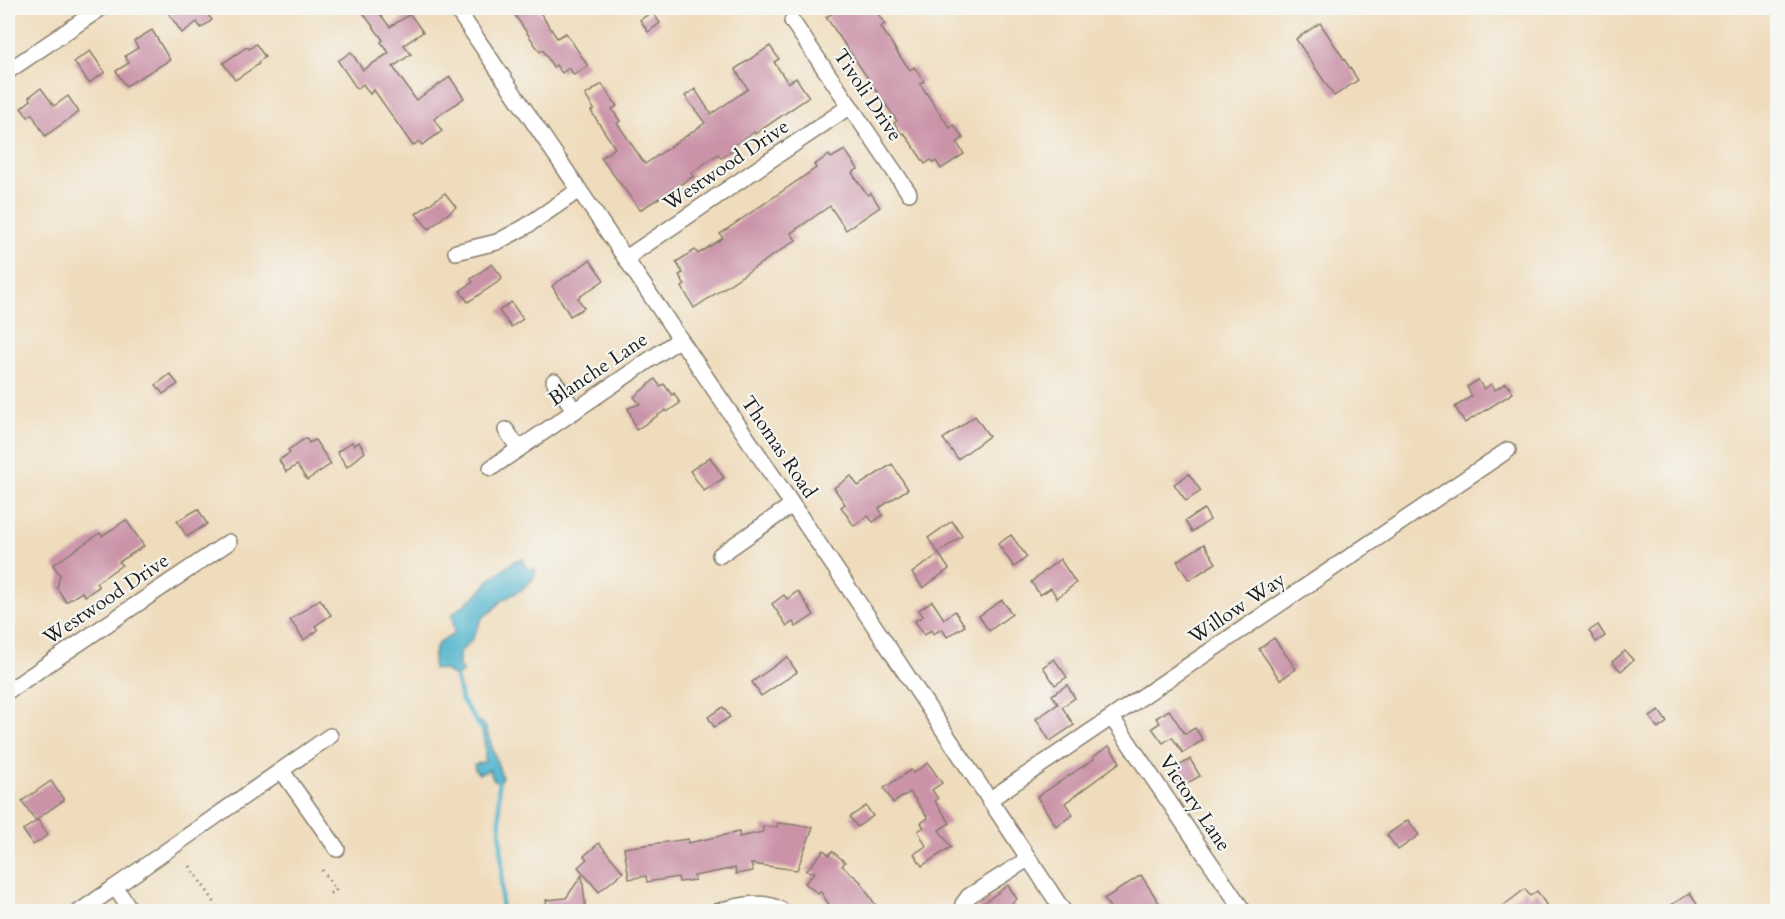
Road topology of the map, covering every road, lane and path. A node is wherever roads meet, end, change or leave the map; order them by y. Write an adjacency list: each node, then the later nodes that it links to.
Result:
1 (101, 8): 4 (street)
2 (456, 8): 6 (street, Thomas Road)
3 (792, 21): 5 (street, Tivoli Drive)
4 (8, 71)
5 (850, 106): 7 (street, Tivoli Drive); 9 (street, Westwood Drive)
6 (579, 190): 8 (street); 9 (street, Thomas Road)
7 (909, 193)
8 (456, 252)
9 (626, 258): 10 (street, Thomas Road)
10 (680, 339): 12 (street, Blanche Lane); 17 (street, Thomas Road)
11 (554, 381): 12 (street)
12 (575, 411): 14 (street, Blanche Lane)
13 (506, 430): 14 (street)
14 (519, 449): 16 (street, Blanche Lane)
15 (1508, 450): 21 (street, Willow Way)
16 (491, 468)
17 (792, 505): 19 (street); 24 (street, Thomas Road)
18 (229, 542): 20 (street, Westwood Drive)
19 (720, 555)
20 (8, 691)
21 (1112, 718): 24 (street, Willow Way); 38 (street, Victory Lane)
22 (330, 736): 23 (street)
23 (282, 771): 25 (street); 29 (street)
24 (989, 800): 26 (street, Thomas Road)
25 (337, 849)
26 (1028, 859): 36 (street); 37 (street, Thomas Road)
27 (190, 866): 33 (path)
28 (322, 870): 30 (path)
29 (115, 887): 31 (street); 32 (street)
30 (329, 894)
31 (79, 912)
32 (132, 912)
33 (221, 912)
34 (716, 912): 35 (street)
35 (784, 912)
36 (963, 912)
37 (1064, 912)
38 (1244, 912)

